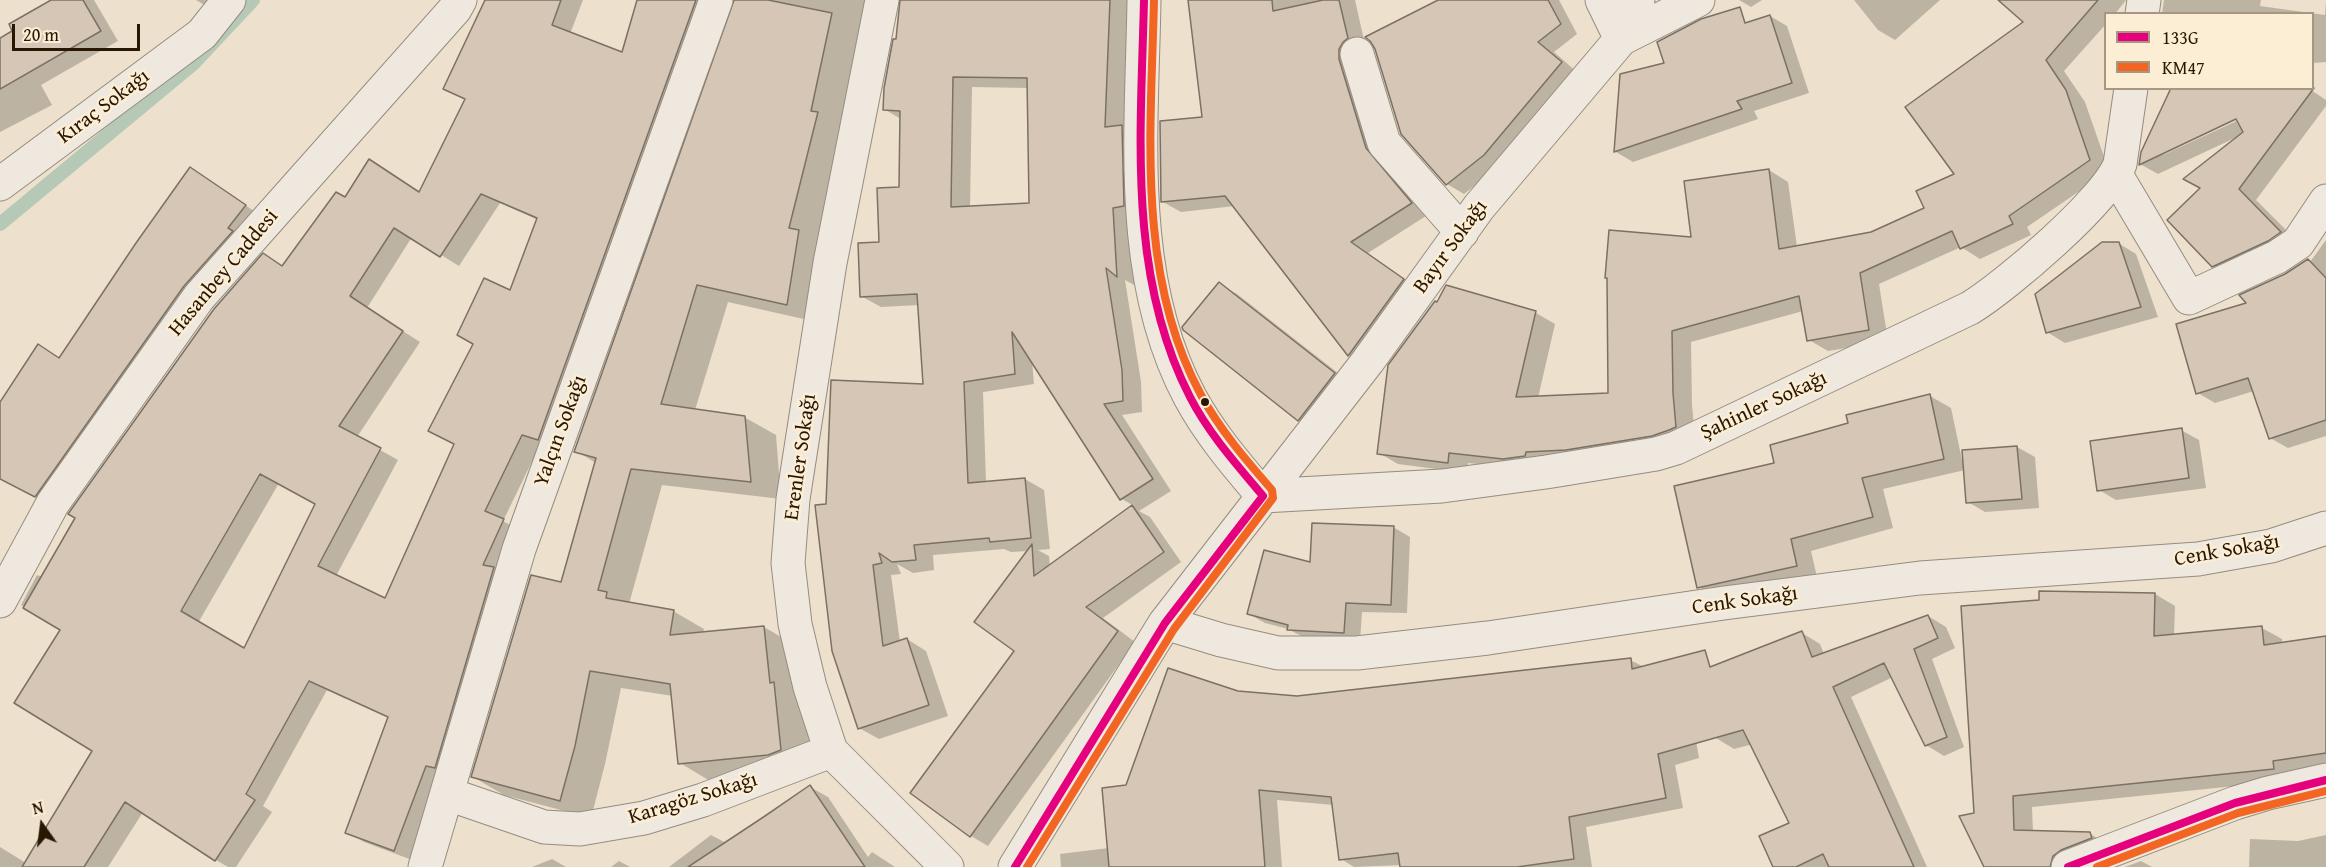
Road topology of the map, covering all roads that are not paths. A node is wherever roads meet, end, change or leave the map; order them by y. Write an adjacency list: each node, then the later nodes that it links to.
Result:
1 (229, 0): 13 (street, Kıraç Sokağı)
2 (460, 0): 18 (street, Hasanbey Caddesi)
3 (716, 0): 22 (street, Yalçın Sokağı)
4 (882, 0): 20 (street, Erenler Sokağı)
5 (1144, 0): 16 (street)
6 (1602, 0): 9 (street)
7 (1638, 0): 9 (street, Bayır Sokağı)
8 (1698, 0): 9 (street)
9 (1621, 39): 15 (street, Bayır Sokağı)
10 (1357, 54): 15 (street)
11 (2131, 90): 12 (street, Şahinler Sokağı)
12 (2116, 175): 14 (street); 16 (street, Şahinler Sokağı)
13 (0, 184)
14 (2326, 201)
15 (1462, 231): 16 (street, Bayır Sokağı)
16 (1263, 496): 19 (street, Bayır Sokağı)
17 (2326, 528): 19 (street, Cenk Sokağı)
18 (0, 601)
19 (1164, 623): 25 (street, Bayır Sokağı)
20 (831, 751): 22 (street, Karagöz Sokağı); 24 (street, Erenler Sokağı)
21 (2326, 780): 26 (street)
22 (448, 794): 23 (street, Yalçın Sokağı)
23 (425, 867)
24 (947, 867)
25 (1015, 867)
26 (2068, 867)

